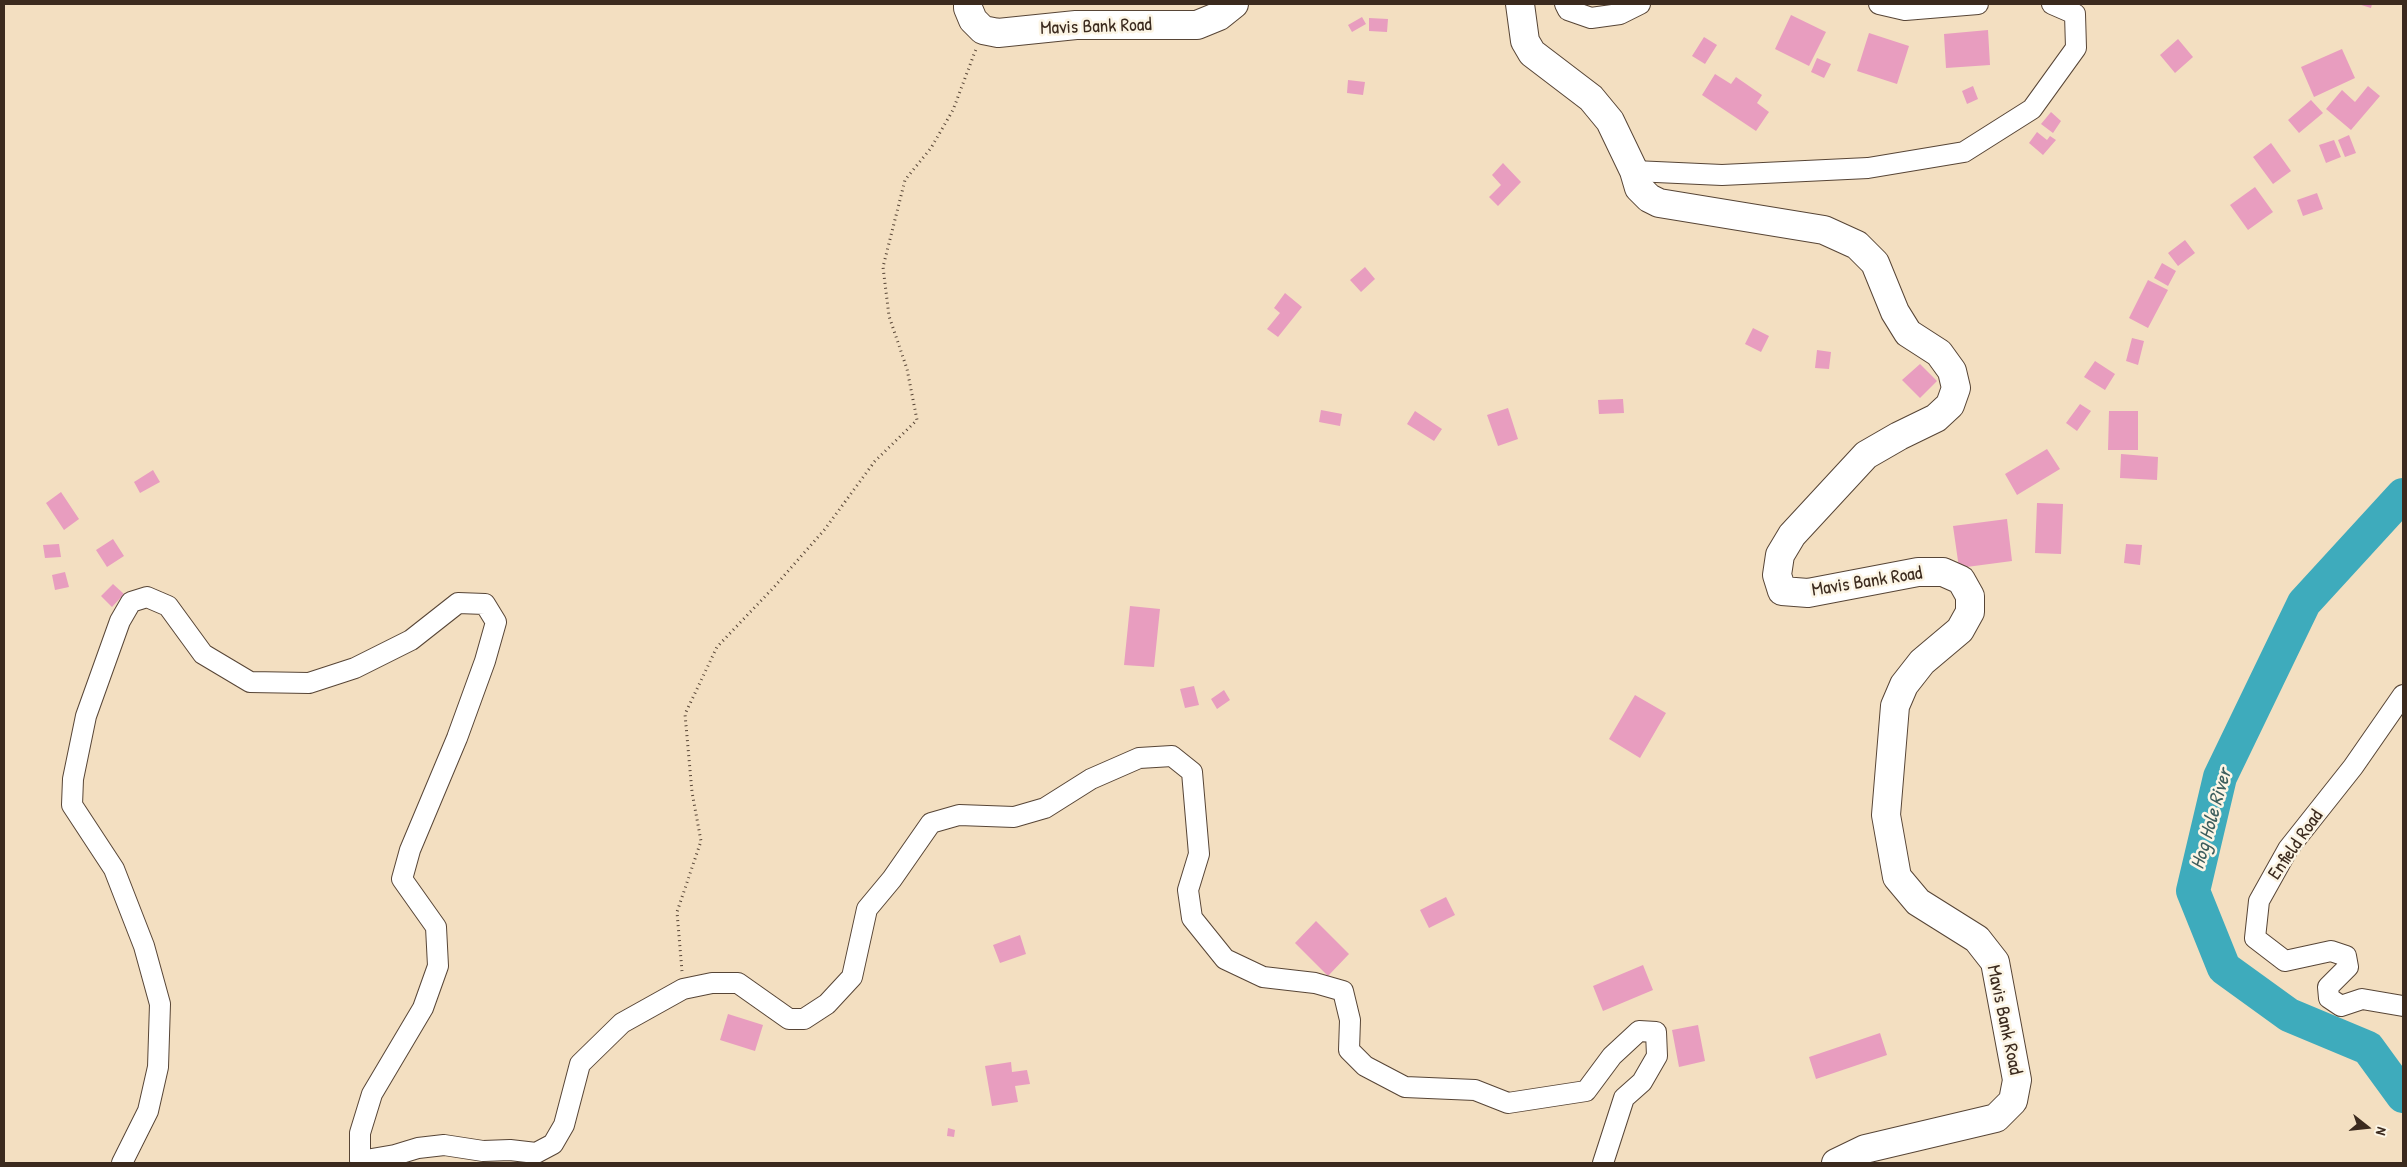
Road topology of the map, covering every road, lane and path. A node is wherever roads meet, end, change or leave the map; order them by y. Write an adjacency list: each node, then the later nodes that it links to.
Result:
1 (968, 4): 9 (street)
2 (1234, 4): 9 (street, Mavis Bank Road)
3 (1520, 4): 10 (street, Mavis Bank Road)
4 (1565, 4): 5 (street)
5 (1640, 4)
6 (1879, 4): 7 (street)
7 (1978, 4)
8 (2052, 4): 10 (street)
9 (983, 30): 12 (path)
10 (1634, 171): 17 (street, Mavis Bank Road)
11 (2403, 695): 13 (street, Enfield Road)
12 (683, 989): 14 (street); 16 (street)
13 (2403, 1006)
14 (359, 1162): 15 (street)
15 (122, 1163)
16 (1603, 1163)
17 (1836, 1163)

